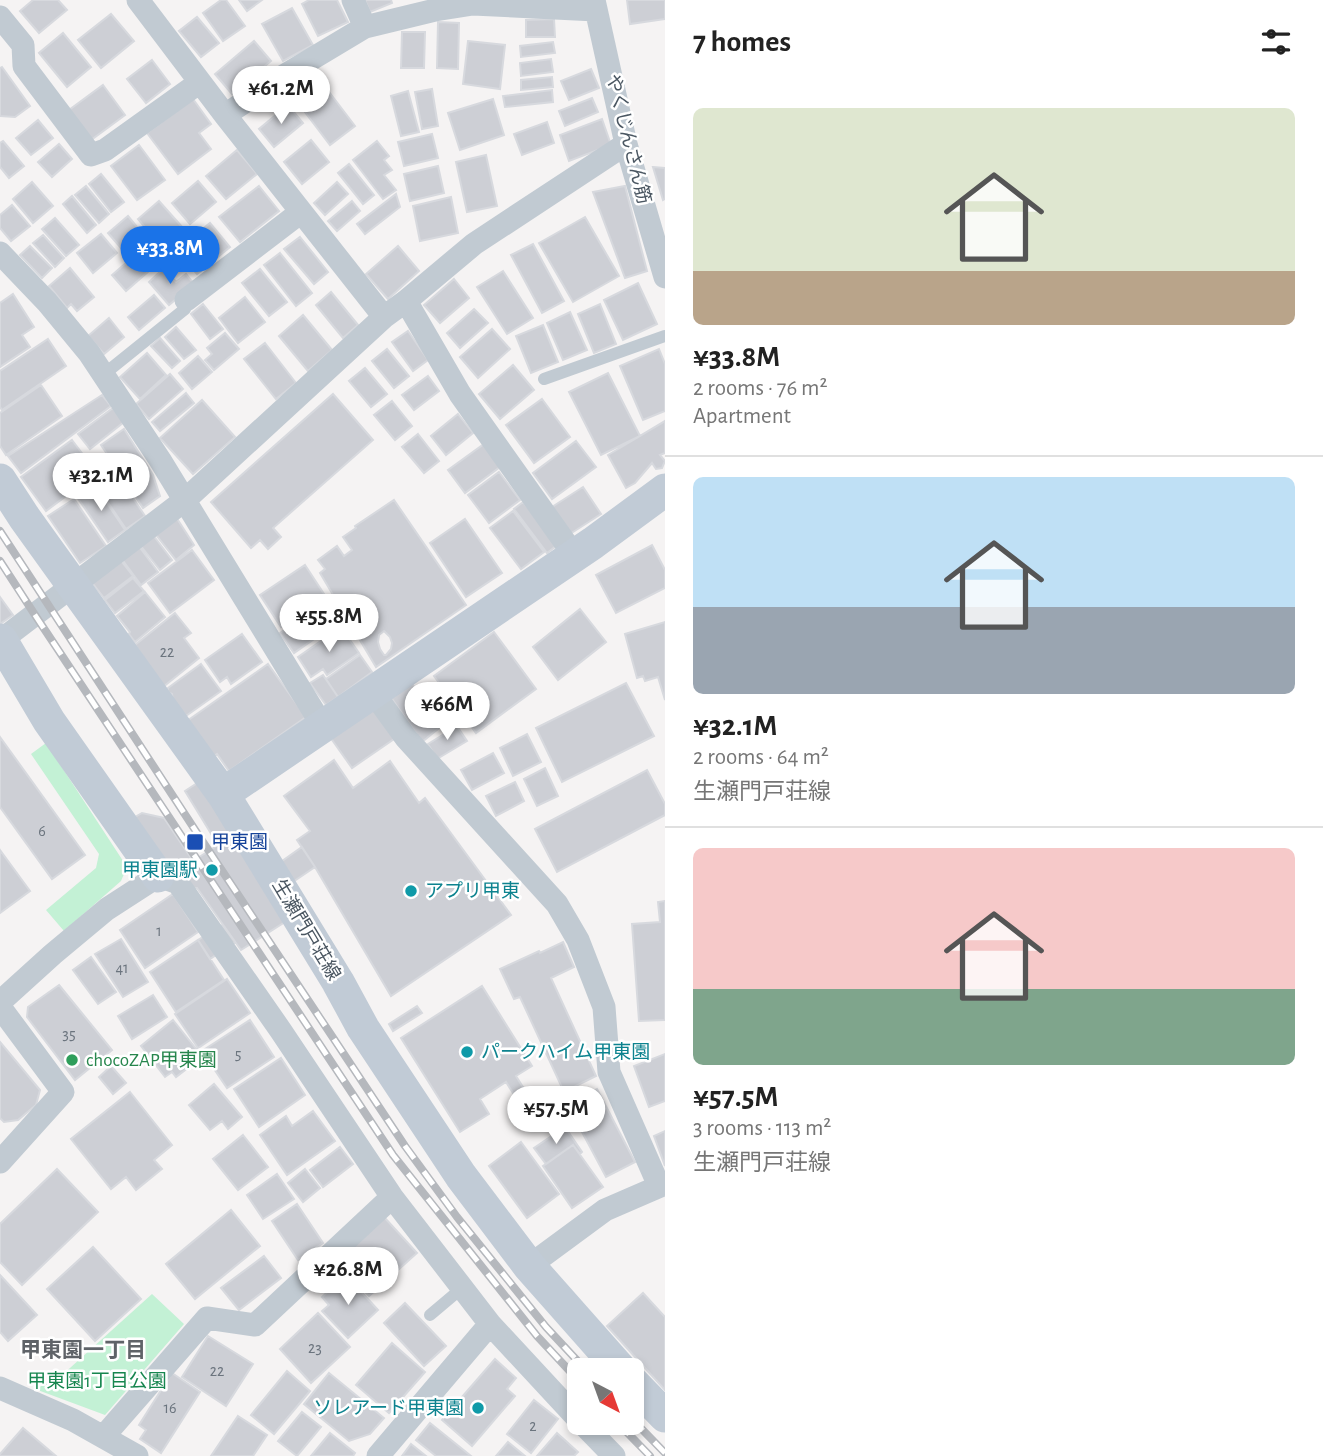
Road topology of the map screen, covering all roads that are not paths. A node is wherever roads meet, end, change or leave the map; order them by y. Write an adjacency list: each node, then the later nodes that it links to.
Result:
1 (138, 0): 6 (street)
2 (353, 0): 5 (street)
3 (595, 5): 5 (street); 8 (street, やくじんさん筋)
4 (0, 17): 6 (street)
5 (365, 27): 7 (street)
6 (201, 82): 7 (street)
7 (225, 115): 9 (street)
8 (626, 144): 11 (street, やくじんさん筋); 13 (street)
9 (302, 212): 12 (street); 14 (street)
10 (0, 253): 16 (street)
11 (665, 277)
12 (186, 300): 16 (lane)
13 (406, 301): 14 (street); 21 (street)
14 (384, 317): 20 (street)
15 (665, 336): 17 (lane)
16 (103, 375): 20 (street)
17 (544, 379)
18 (0, 480): 22 (main road, 生瀬門戸荘線)
19 (665, 490): 21 (main road)
20 (185, 499): 22 (street); 25 (street)
21 (574, 555): 24 (main road)
22 (74, 585): 23 (street); 26 (main road, 生瀬門戸荘線)
23 (0, 640): 27 (main road)
24 (372, 691): 25 (main road); 30 (street)
25 (322, 725): 26 (main road)
26 (223, 794): 32 (main road, 生瀬門戸荘線)
27 (158, 876): 28 (street); 31 (street)
28 (0, 1005): 29 (street)
29 (3, 1151)
30 (663, 1186): 32 (street)
31 (392, 1196): 33 (street); 42 (street)
32 (529, 1266): 36 (main road, 生瀬門戸荘線)
33 (462, 1287): 34 (lane); 35 (street)
34 (430, 1315)
35 (490, 1324): 39 (street); 45 (street)
36 (610, 1358)
37 (0, 1388): 42 (street)
38 (644, 1394): 40 (main road)
39 (567, 1408)
40 (665, 1416)
41 (590, 1435): 43 (street)
42 (104, 1436): 44 (street)
43 (602, 1452)
44 (136, 1456)
45 (378, 1456)

